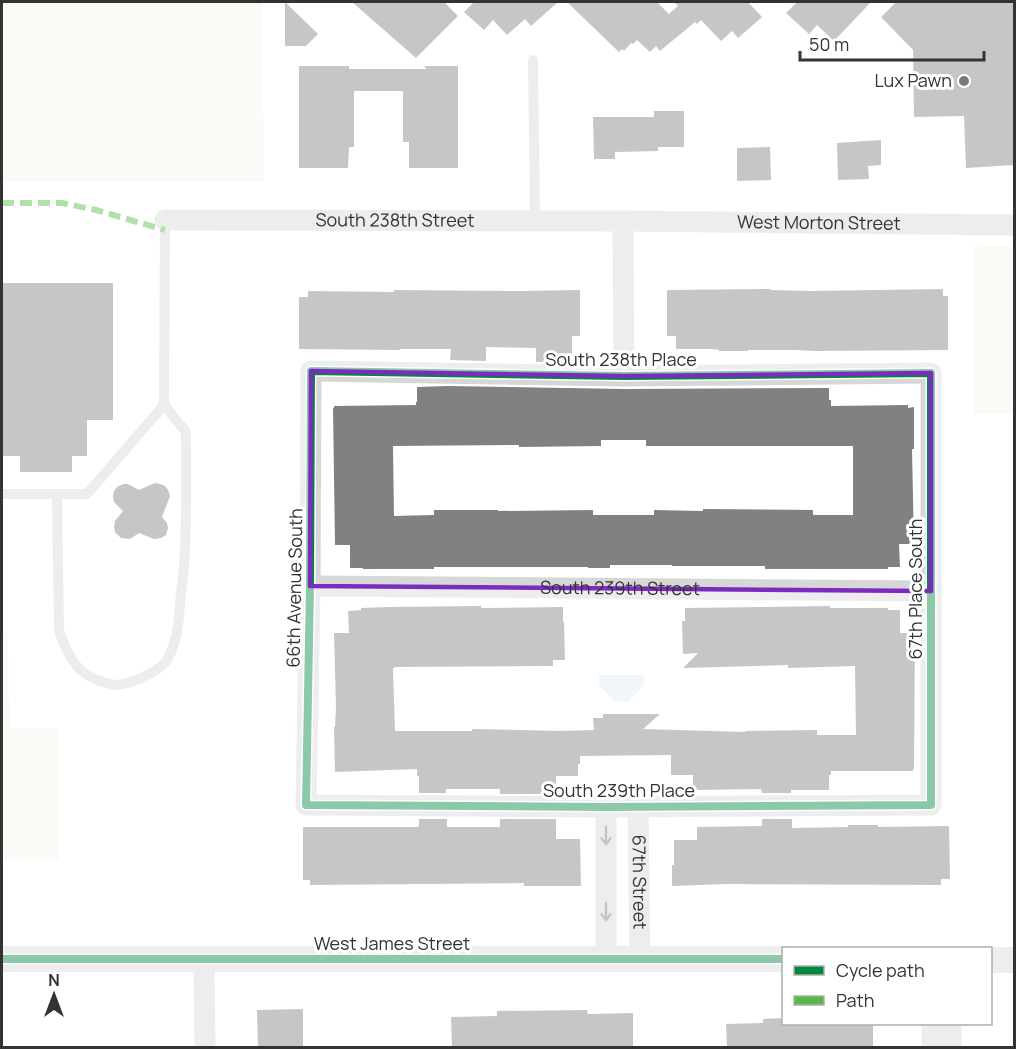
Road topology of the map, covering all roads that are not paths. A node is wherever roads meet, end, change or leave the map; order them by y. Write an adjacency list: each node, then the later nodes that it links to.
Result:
1 (533, 60): 3 (lane)
2 (165, 220): 3 (street, South 238th Street); 9 (lane)
3 (535, 221): 4 (street, South 238th Street)
4 (623, 221): 5 (street, West Morton Street); 8 (street)
5 (1014, 225)
6 (312, 370): 8 (street, South 238th Place); 12 (street, 66th Avenue South)
7 (931, 373): 8 (street, South 238th Place); 13 (street, 67th Place South)
8 (624, 376)
9 (164, 405): 11 (lane); 11 (lane)
10 (2, 494): 11 (lane)
11 (57, 494)
12 (310, 586): 13 (street, South 239th Street); 14 (street, 66th Avenue South)
13 (931, 591): 15 (street, 67th Place South)
14 (306, 805): 16 (street, South 239th Place)
15 (932, 805): 17 (street, South 239th Place)
16 (606, 807): 17 (street, South 239th Place); 18 (street, 67th Street, one-way to 18)
17 (638, 807): 19 (street, 67th Street)
18 (606, 958): 19 (street, West James Street); 22 (street, West James Street)
19 (640, 958): 21 (street, West James Street)
20 (2, 959): 22 (street, West James Street)
21 (782, 959)
22 (204, 960): 27 (street)
23 (992, 960): 24 (street)
24 (1014, 960)
25 (932, 1025): 28 (street)
26 (951, 1025): 29 (street)
27 (205, 1047)
28 (932, 1047)
29 (951, 1047)

